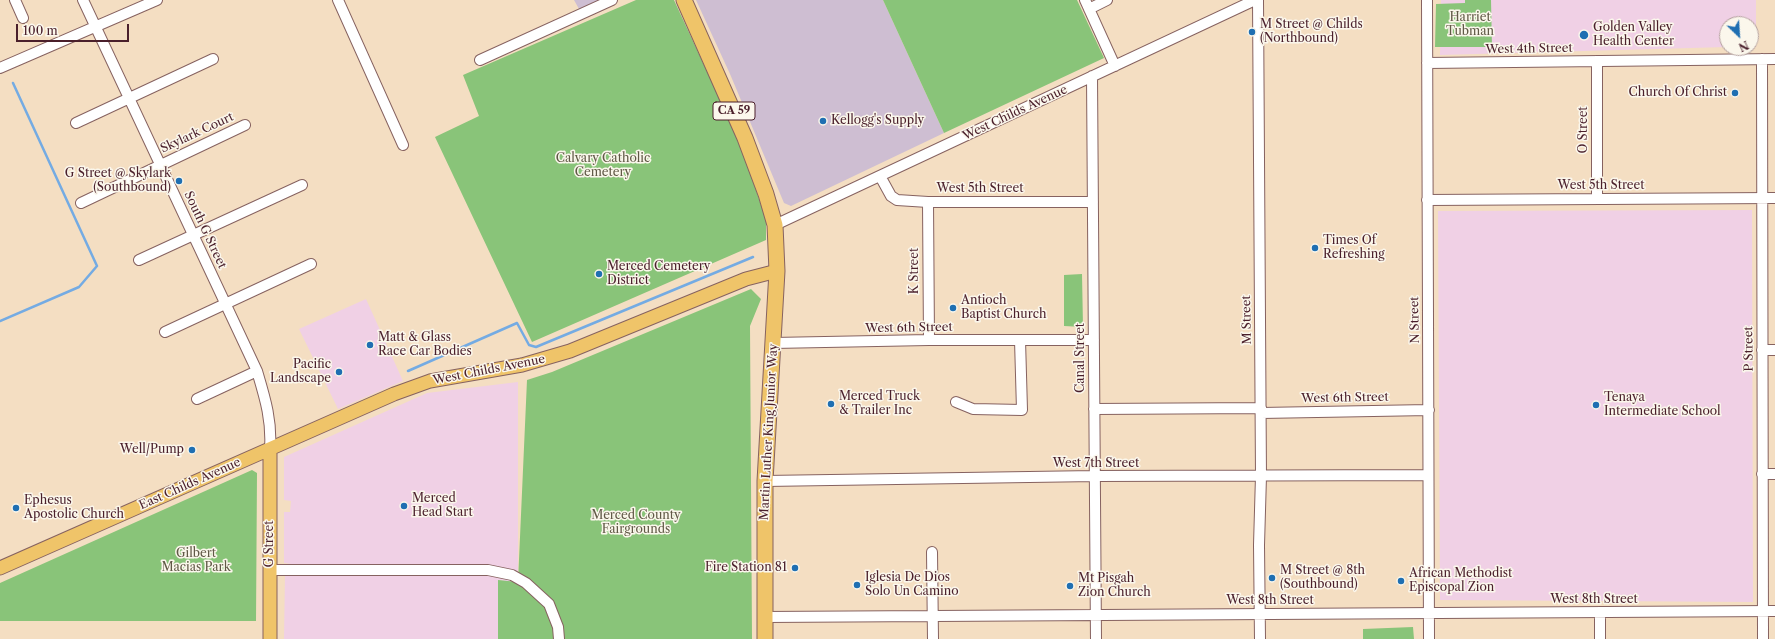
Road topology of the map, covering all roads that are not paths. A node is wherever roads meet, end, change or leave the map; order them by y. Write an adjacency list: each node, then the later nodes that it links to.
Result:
1 (15, 0): 11 (street)
2 (83, 0): 12 (street)
3 (157, 0): 12 (street)
4 (338, 0): 25 (street)
5 (612, 0): 16 (street)
6 (684, 0): 36 (highway, CA 59)
7 (1107, 0): 10 (street)
8 (1256, 0): 19 (street, West Childs Avenue); 53 (street, M Street)
9 (1427, 0): 18 (street, N Street)
10 (1087, 4): 19 (street)
11 (23, 18)
12 (96, 27): 20 (street); 22 (street, South G Street)
13 (213, 59): 22 (street)
14 (1762, 59): 15 (street, West 4th Street); 17 (street, West 4th Street); 29 (street, P Street)
15 (1775, 59)
16 (480, 60)
17 (1597, 61): 18 (street, West 4th Street); 31 (street, O Street)
18 (1427, 63): 32 (street, N Street)
19 (1115, 66): 21 (street, West Childs Avenue)
20 (0, 68)
21 (1092, 76): 27 (street, West Childs Avenue); 34 (street, Canal Street)
22 (129, 98): 23 (street); 26 (street, South G Street)
23 (76, 123)
24 (244, 125): 26 (street, Skylark Court)
25 (403, 145)
26 (161, 165): 35 (street, Skylark Court); 37 (street, South G Street)
27 (880, 176): 33 (street, West 5th Street); 36 (street, West Childs Avenue)
28 (302, 185): 37 (street)
29 (1763, 198): 30 (street, West 5th Street); 31 (street, West 5th Street); 47 (street, P Street)
30 (1775, 198)
31 (1597, 199): 32 (street, West 5th Street)
32 (1427, 200): 54 (street, N Street)
33 (928, 202): 34 (street, West 5th Street); 43 (street, K Street)
34 (1093, 202): 45 (street, Canal Street)
35 (80, 203)
36 (774, 225): 40 (highway, Martin Luther King Junior Way / CA 59)
37 (194, 234): 38 (street); 41 (street, South G Street)
38 (139, 260)
39 (311, 264): 41 (street)
40 (778, 271): 46 (highway, Martin Luther King Junior Way / CA 59); 55 (main road, West Childs Avenue)
41 (225, 303): 42 (street); 49 (street, South G Street)
42 (165, 332)
43 (929, 340): 44 (street, West 6th Street); 46 (street, West 6th Street)
44 (1020, 340): 45 (street, West 6th Street); 51 (street)
45 (1094, 340): 52 (street, Canal Street)
46 (772, 343): 61 (highway, Martin Luther King Junior Way / CA 59)
47 (1762, 350): 48 (street); 56 (street, P Street)
48 (1775, 350)
49 (257, 371): 50 (street); 55 (street, South G Street)
50 (197, 399)
51 (956, 402)
52 (1094, 409): 53 (street, West 6th Street); 59 (street, Canal Street)
53 (1261, 410): 54 (street, West 6th Street); 60 (street, M Street)
54 (1429, 410): 58 (street, N Street)
55 (270, 449): 63 (main road, East Childs Avenue); 64 (main road, G Street)
56 (1762, 474): 57 (street); 66 (street, P Street)
57 (1775, 474)
58 (1428, 475): 60 (street, West 7th Street); 69 (street, N Street)
59 (1095, 476): 60 (street, West 7th Street); 61 (street, West 7th Street); 71 (street, Canal Street)
60 (1261, 476): 68 (street, M Street)
61 (765, 481): 72 (highway, Martin Luther King Junior Way / CA 59)
62 (932, 552): 70 (street)
63 (0, 568)
64 (270, 570): 73 (main road, G Street); 74 (street)
65 (1600, 612): 66 (street, West 8th Street); 69 (street, West 8th Street); 80 (street)
66 (1763, 612): 67 (street, West 8th Street); 81 (street, P Street)
67 (1775, 612)
68 (1260, 614): 69 (street, West 8th Street); 71 (street, West 8th Street); 78 (street, M Street)
69 (1429, 614): 79 (street, N Street)
70 (933, 616): 71 (street, West 8th Street); 72 (street, West 8th Street); 76 (street)
71 (1096, 616): 77 (street, Canal Street)
72 (765, 617): 75 (highway, Martin Luther King Junior Way / CA 59)
73 (270, 639)
74 (559, 639)
75 (765, 639)
76 (933, 639)
77 (1096, 639)
78 (1260, 639)
79 (1429, 639)
80 (1600, 639)
81 (1764, 639)

